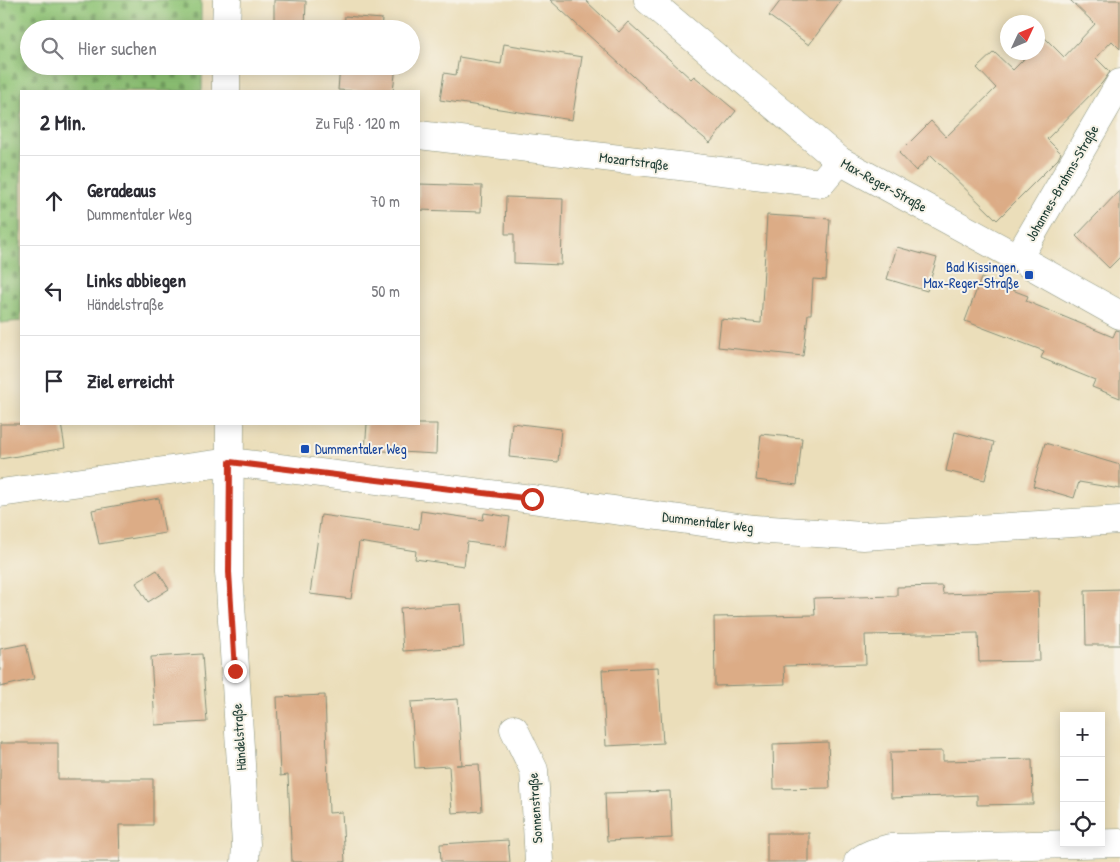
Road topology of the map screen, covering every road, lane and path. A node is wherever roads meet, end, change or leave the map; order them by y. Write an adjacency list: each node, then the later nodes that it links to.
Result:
1 (226, 0): 3 (street)
2 (648, 0): 8 (street, Max-Reger-Straße)
3 (226, 20)
4 (226, 75): 6 (street)
5 (1120, 83): 9 (street, Johannes-Brahms-Straße)
6 (226, 90)
7 (420, 135): 8 (street, Mozartstraße)
8 (840, 161): 9 (street, Max-Reger-Straße)
9 (1018, 258): 10 (street, Max-Reger-Straße)
10 (1120, 315)
11 (230, 425): 12 (street, Händelstraße)
12 (230, 462): 13 (street, Dummentaler Weg); 14 (street, Dummentaler Weg); 17 (street, Händelstraße)
13 (0, 493)
14 (1120, 520)
15 (514, 729): 18 (street, Sonnenstraße)
16 (1120, 843): 19 (street)
17 (245, 862)
18 (539, 862)
19 (858, 862)

